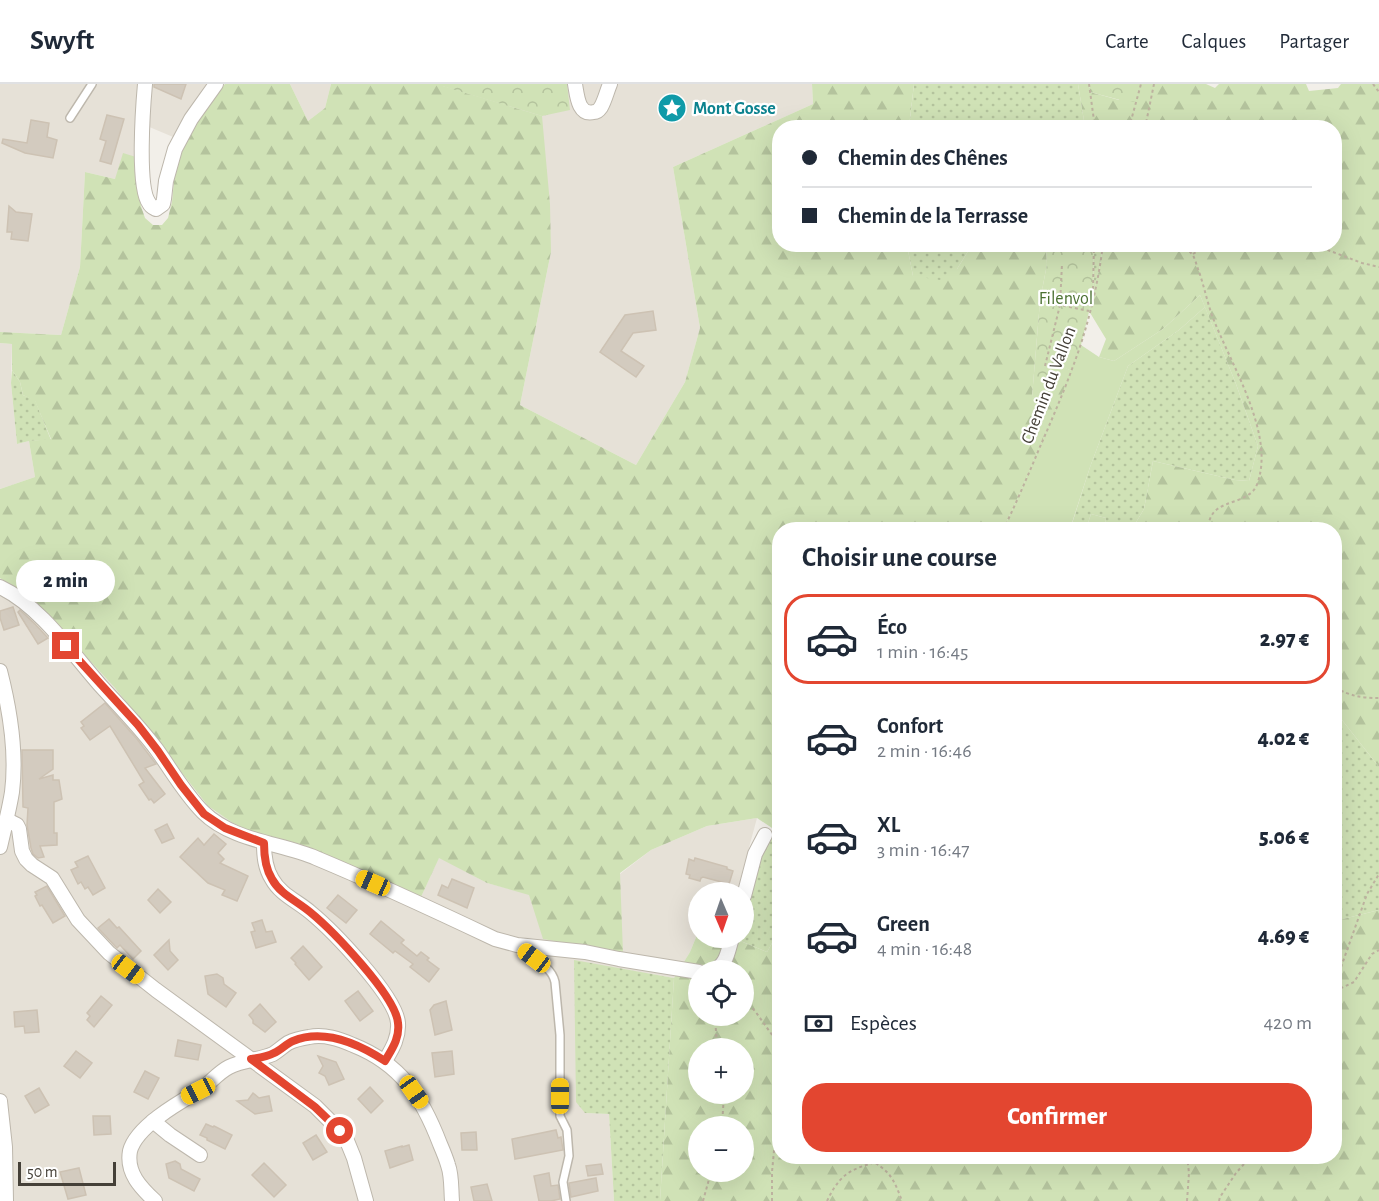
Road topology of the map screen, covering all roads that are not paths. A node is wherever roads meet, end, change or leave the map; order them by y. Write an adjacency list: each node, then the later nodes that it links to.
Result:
1 (92, 84): 6 (lane)
2 (145, 84): 3 (street)
3 (216, 84)
4 (575, 84): 5 (street)
5 (610, 84)
6 (70, 118)
7 (0, 587): 11 (street)
8 (0, 671): 9 (street)
9 (7, 820): 12 (street); 16 (street)
10 (765, 835): 13 (street)
11 (264, 843): 14 (street); 17 (street)
12 (0, 847)
13 (748, 882)
14 (517, 945): 15 (street); 25 (lane)
15 (688, 970)
16 (251, 1059): 17 (street); 19 (street); 23 (street)
17 (385, 1061): 24 (street)
18 (0, 1101): 21 (street)
19 (153, 1121): 20 (street); 22 (street)
20 (200, 1155)
21 (6, 1201)
22 (155, 1201)
23 (366, 1201)
24 (452, 1201)
25 (566, 1201)

